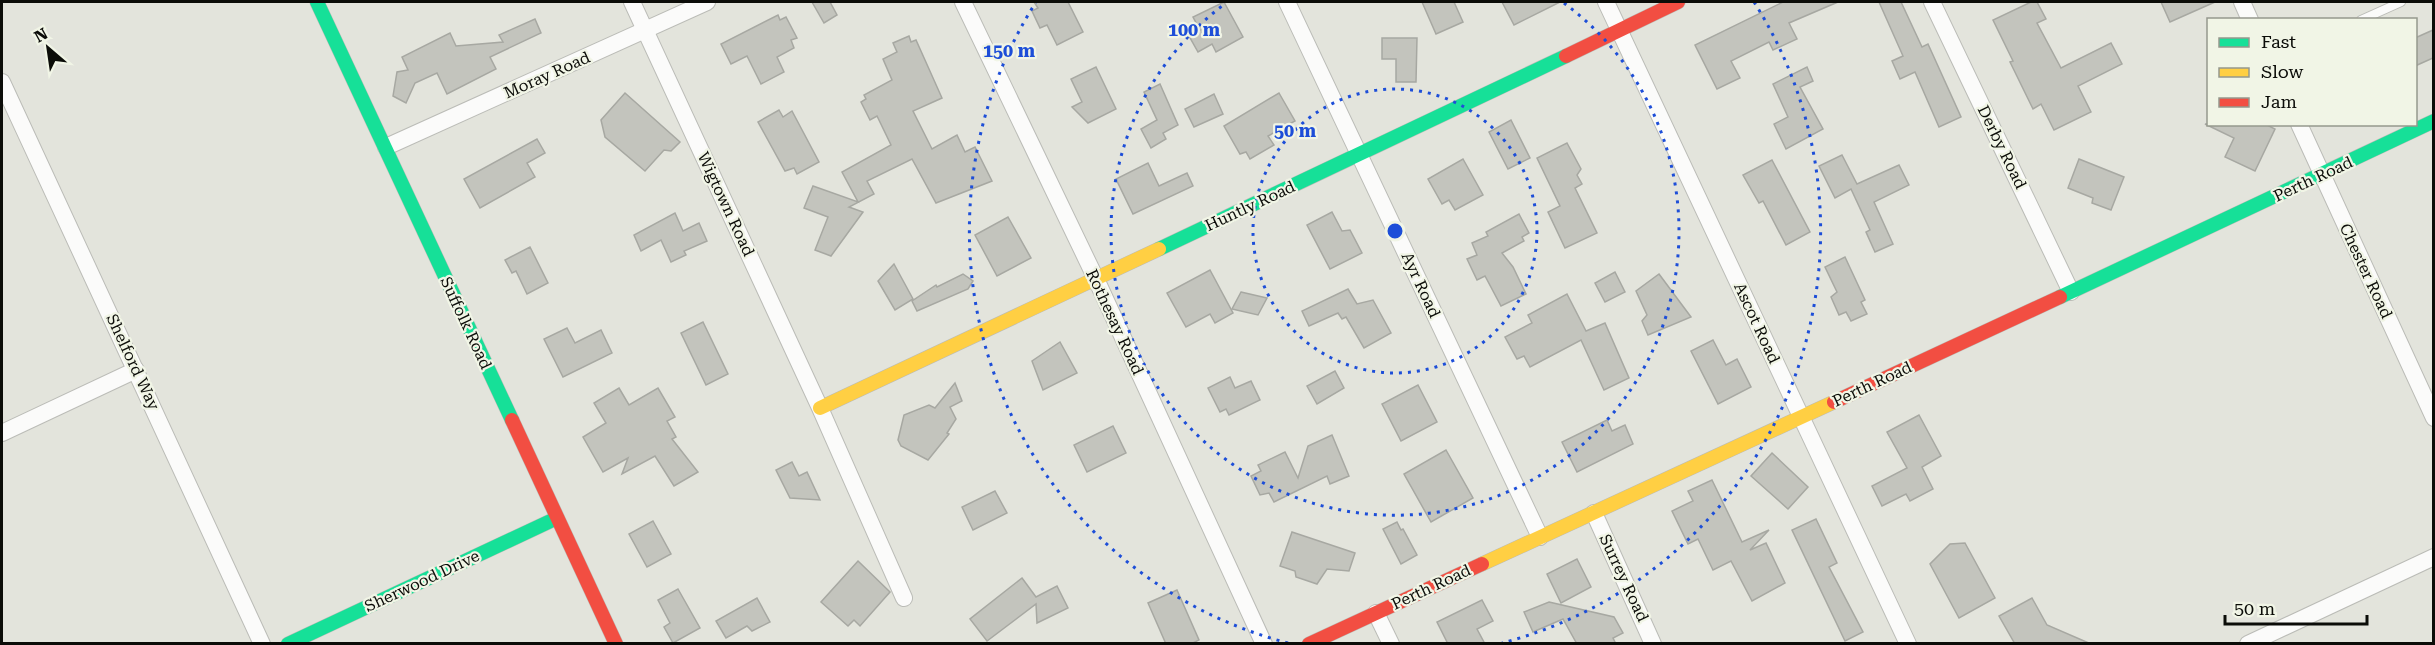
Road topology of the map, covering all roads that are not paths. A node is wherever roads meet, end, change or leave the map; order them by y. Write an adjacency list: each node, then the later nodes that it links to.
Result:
1 (317, 2): 19 (street, Suffolk Road)
2 (632, 2): 13 (street, Wigtown Road)
3 (707, 2): 13 (street, Moray Road)
4 (963, 2): 22 (street, Rothesay Road)
5 (1287, 2): 20 (street, Ayr Road)
6 (1606, 2): 14 (street, Ascot Road)
7 (1678, 2): 14 (street, Huntly Road)
8 (1932, 2): 23 (street, Derby Road)
9 (2242, 2): 11 (street)
10 (2401, 2): 12 (lane)
11 (2249, 18)
12 (2365, 18)
13 (646, 30): 19 (street, Moray Road); 25 (street, Wigtown Road)
14 (1619, 31): 20 (street, Huntly Road); 26 (street, Ascot Road)
15 (2, 82): 16 (street, Shelford Way)
16 (6, 104): 24 (street, Shelford Way)
17 (2433, 121): 21 (street, Perth Road)
18 (2300, 126): 21 (street, Chester Road)
19 (386, 147): 30 (street, Suffolk Road)
20 (1359, 155): 22 (street, Huntly Road); 31 (street, Ayr Road)
21 (2322, 175): 23 (street, Perth Road); 27 (street, Chester Road)
22 (1096, 279): 25 (street, Huntly Road); 38 (street, Rothesay Road)
23 (2072, 292): 26 (street, Perth Road)
24 (136, 370): 28 (street); 35 (street, Shelford Way)
25 (820, 408): 33 (street, Wigtown Road)
26 (1801, 417): 29 (street, Perth Road); 42 (street, Ascot Road)
27 (2433, 418)
28 (2, 433)
29 (1594, 513): 31 (street, Perth Road); 41 (street, Surrey Road)
30 (556, 518): 36 (street, Sherwood Drive); 37 (street, Suffolk Road)
31 (1540, 537): 34 (street, Perth Road)
32 (2433, 557): 43 (street)
33 (904, 598)
34 (1376, 613): 39 (street, Perth Road); 40 (street)
35 (262, 644)
36 (288, 644)
37 (616, 644)
38 (1264, 644)
39 (1310, 644)
40 (1391, 644)
41 (1653, 644)
42 (1908, 644)
43 (2248, 644)

